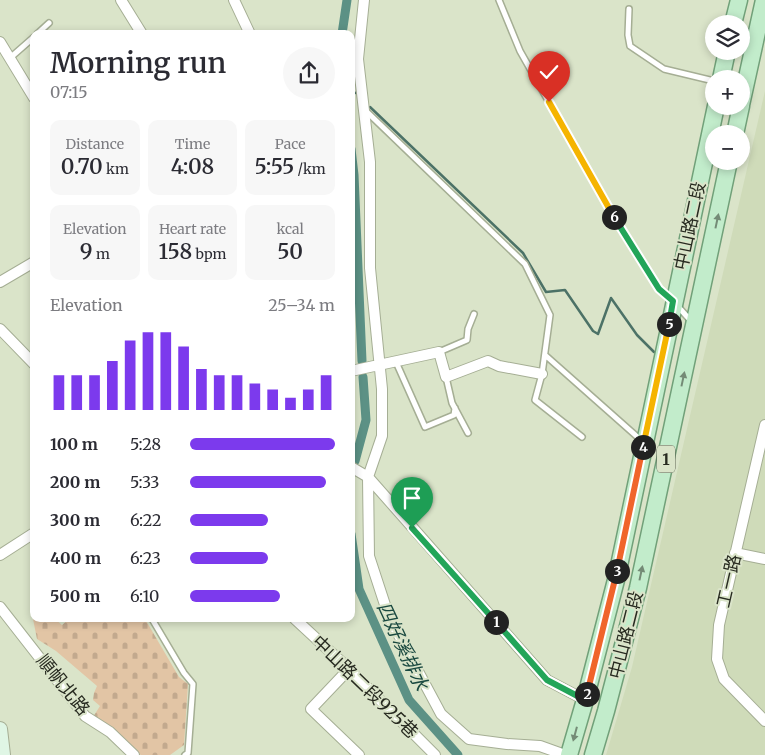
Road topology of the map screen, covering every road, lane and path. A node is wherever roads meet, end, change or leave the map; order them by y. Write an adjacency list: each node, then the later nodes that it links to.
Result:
1 (121, 0): 11 (street)
2 (234, 0): 12 (street)
3 (364, 0): 19 (street)
4 (499, 0): 24 (lane)
5 (739, 0): 8 (main road)
6 (764, 0): 13 (main road)
7 (629, 9): 17 (lane)
8 (735, 15)
9 (49, 23): 10 (lane)
10 (41, 30)
11 (140, 30)
12 (248, 30)
13 (750, 30)
14 (30, 40): 16 (lane)
15 (0, 42): 16 (street)
16 (10, 58): 18 (street)
17 (705, 79)
18 (30, 91)
19 (364, 109): 29 (lane); 32 (street)
20 (714, 115): 24 (main road, 中山路二段 / 1)
21 (727, 170): 26 (main road, 中山路二段 / 1, one-way to 21)
22 (30, 264): 23 (street)
23 (0, 282)
24 (673, 301): 26 (lane); 37 (main road, 中山路二段 / 1)
25 (474, 314): 28 (lane)
26 (694, 325): 38 (main road, 中山路二段 / 1, one-way to 26)
27 (0, 329): 30 (street)
28 (439, 352): 31 (street); 35 (street)
29 (545, 355): 34 (lane); 42 (lane)
30 (30, 360)
31 (396, 361): 32 (street); 36 (lane)
32 (380, 366): 33 (street); 44 (street)
33 (355, 370)
34 (542, 374): 35 (street); 41 (lane)
35 (446, 377): 36 (lane)
36 (455, 408): 40 (lane)
37 (651, 408): 38 (main road); 42 (main road, 中山路二段 / 1)
38 (676, 413): 62 (main road, 中山路二段 / 1, one-way to 38)
39 (765, 425): 46 (street, 工一路)
40 (468, 432)
41 (582, 438)
42 (644, 443): 53 (main road, 中山路二段 / 1)
43 (355, 470): 44 (street)
44 (368, 477): 53 (street); 61 (street)
45 (30, 535): 47 (street)
46 (735, 553): 48 (street); 54 (street, 工一路)
47 (0, 554)
48 (765, 559)
49 (0, 607): 57 (street, 順帆北路)
50 (154, 622): 58 (lane)
51 (298, 622): 52 (street, 中山路二段925巷)
52 (349, 669): 59 (street); 60 (street, 中山路二段925巷)
53 (585, 700): 61 (main road, 中山路二段 / 1, one-way to 61)
54 (765, 721)
55 (0, 729): 56 (street)
56 (3, 755)
57 (134, 755)
58 (185, 755)
59 (359, 755)
60 (435, 755)
61 (567, 755)
62 (593, 755)

